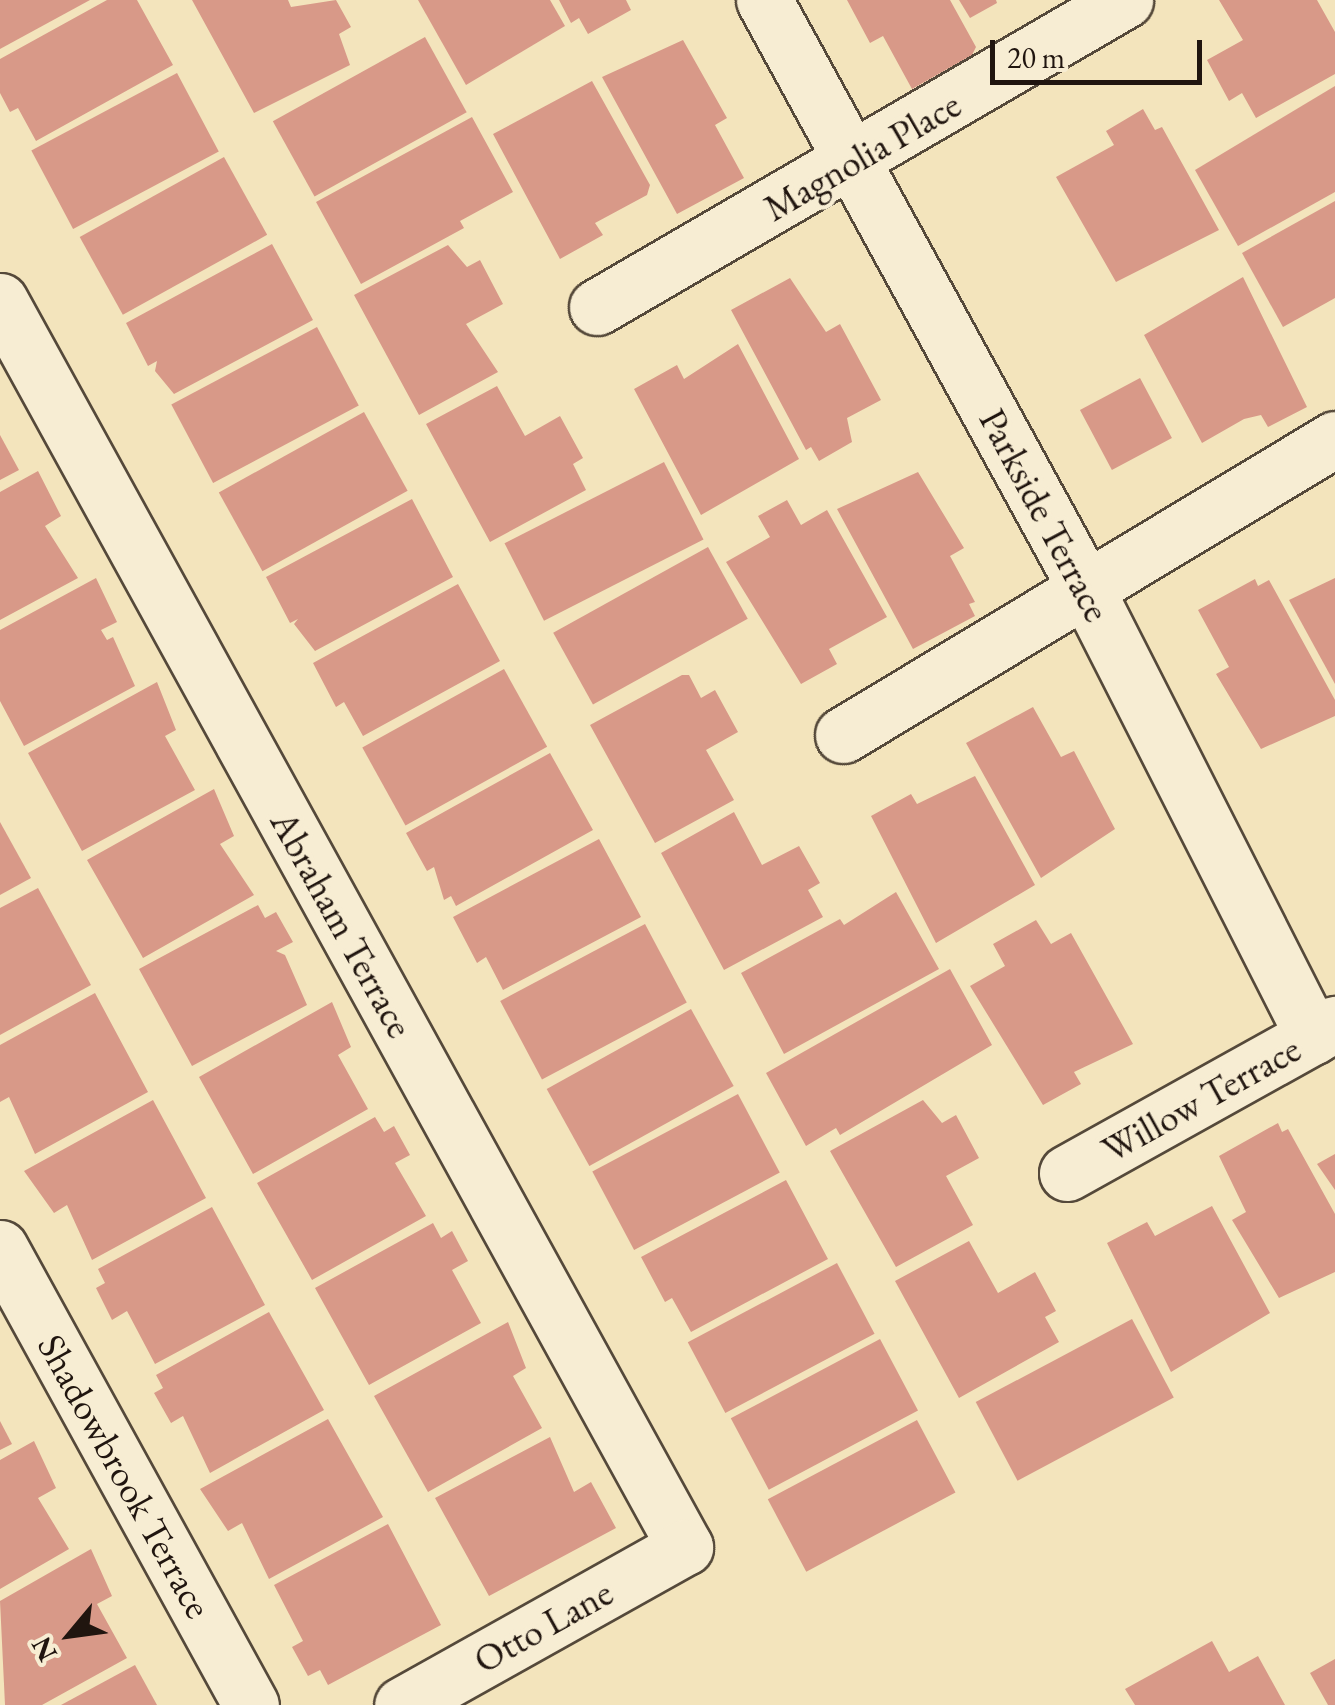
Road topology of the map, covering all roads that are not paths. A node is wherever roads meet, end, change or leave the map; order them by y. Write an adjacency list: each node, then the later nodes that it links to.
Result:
1 (764, 0): 3 (street, Parkside Terrace)
2 (1125, 0): 3 (street, Magnolia Place)
3 (853, 163): 5 (street, Magnolia Place); 7 (street, Parkside Terrace)
4 (0, 302): 12 (street, Abraham Terrace)
5 (597, 307)
6 (1335, 438): 7 (street)
7 (1086, 587): 8 (street); 9 (street, Parkside Terrace)
8 (843, 735)
9 (1324, 1030): 10 (street, Willow Terrace)
10 (1067, 1174)
11 (0, 1248): 13 (street, Shadowbrook Terrace)
12 (685, 1547): 14 (street, Otto Lane)
13 (250, 1705)
14 (402, 1705)

